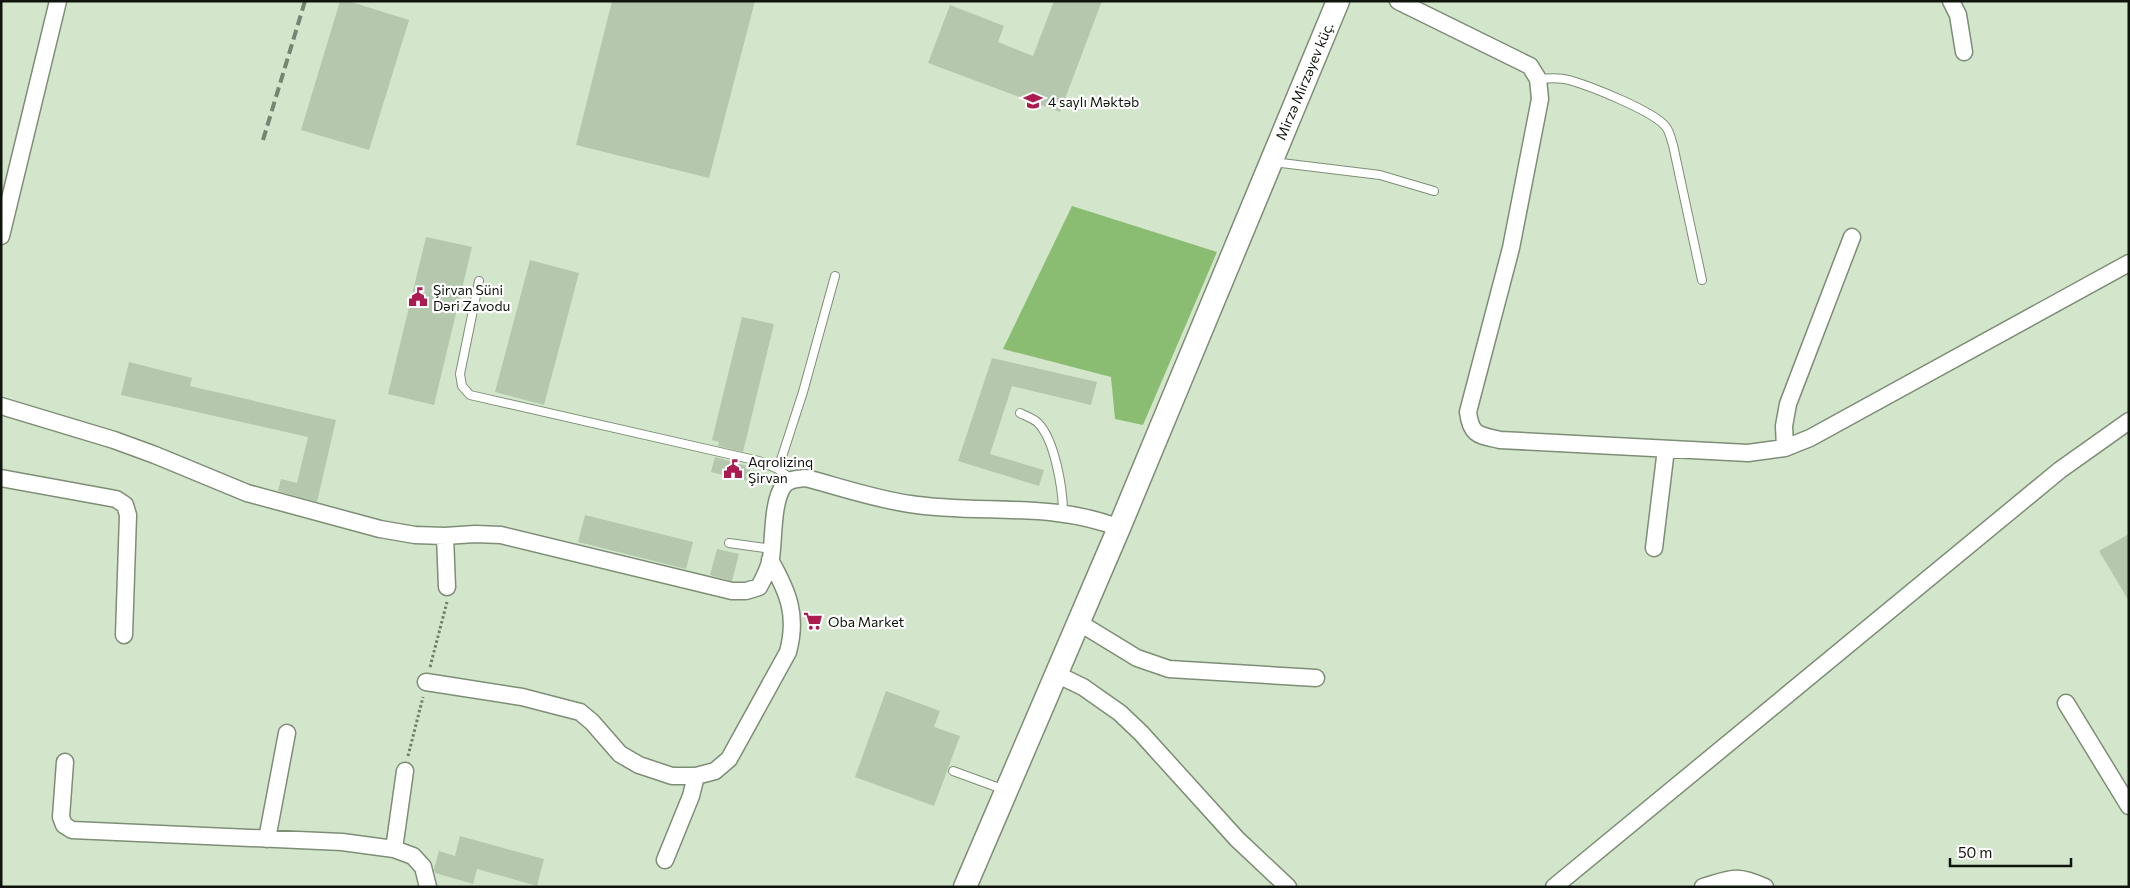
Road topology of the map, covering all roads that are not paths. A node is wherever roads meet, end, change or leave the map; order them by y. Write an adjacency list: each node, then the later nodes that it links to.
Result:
1 (58, 1): 9 (street)
2 (1338, 1): 7 (main road, Mirzə Mirzəyev küç.)
3 (1398, 1): 6 (street)
4 (1952, 1): 5 (street)
5 (1964, 52)
6 (1538, 79): 13 (lane); 19 (street)
7 (1271, 162): 8 (lane); 24 (main road, Mirzə Mirzəyev küç.)
8 (1434, 191)
9 (1, 236)
10 (1852, 237): 18 (street)
11 (2129, 263): 18 (street)
12 (834, 276): 20 (lane)
13 (1702, 280)
14 (478, 282): 20 (lane)
15 (1, 406): 25 (street)
16 (1020, 413): 23 (lane)
17 (2129, 421): 49 (street)
18 (1785, 448): 19 (street)
19 (1666, 449): 27 (street)
20 (778, 469): 22 (lane)
21 (1, 478): 31 (street)
22 (791, 480): 23 (street); 28 (street)
23 (1062, 513): 24 (street)
24 (1118, 528): 30 (main road, Mirzə Mirzəyev küç.)
25 (445, 536): 28 (street); 29 (street)
26 (729, 543): 28 (lane)
27 (1654, 548)
28 (771, 554): 40 (street)
29 (447, 587)
30 (1078, 622): 32 (main road, Mirzə Mirzəyev küç.); 33 (street)
31 (124, 635)
32 (1056, 674): 41 (main road, Mirzə Mirzəyev küç.); 48 (street)
33 (1316, 678)
34 (426, 682): 40 (street)
35 (2066, 703): 42 (street)
36 (287, 733): 43 (street)
37 (65, 762): 43 (street)
38 (953, 771): 41 (lane)
39 (405, 772): 44 (street)
40 (696, 776): 45 (street)
41 (1006, 790): 47 (main road, Mirzə Mirzəyev küç.)
42 (2129, 806)
43 (268, 839): 44 (street)
44 (394, 849): 46 (street)
45 (665, 860)
46 (428, 887)
47 (966, 887)
48 (1288, 887)
49 (1554, 887)
50 (1703, 887): 51 (street)
51 (1765, 887)

